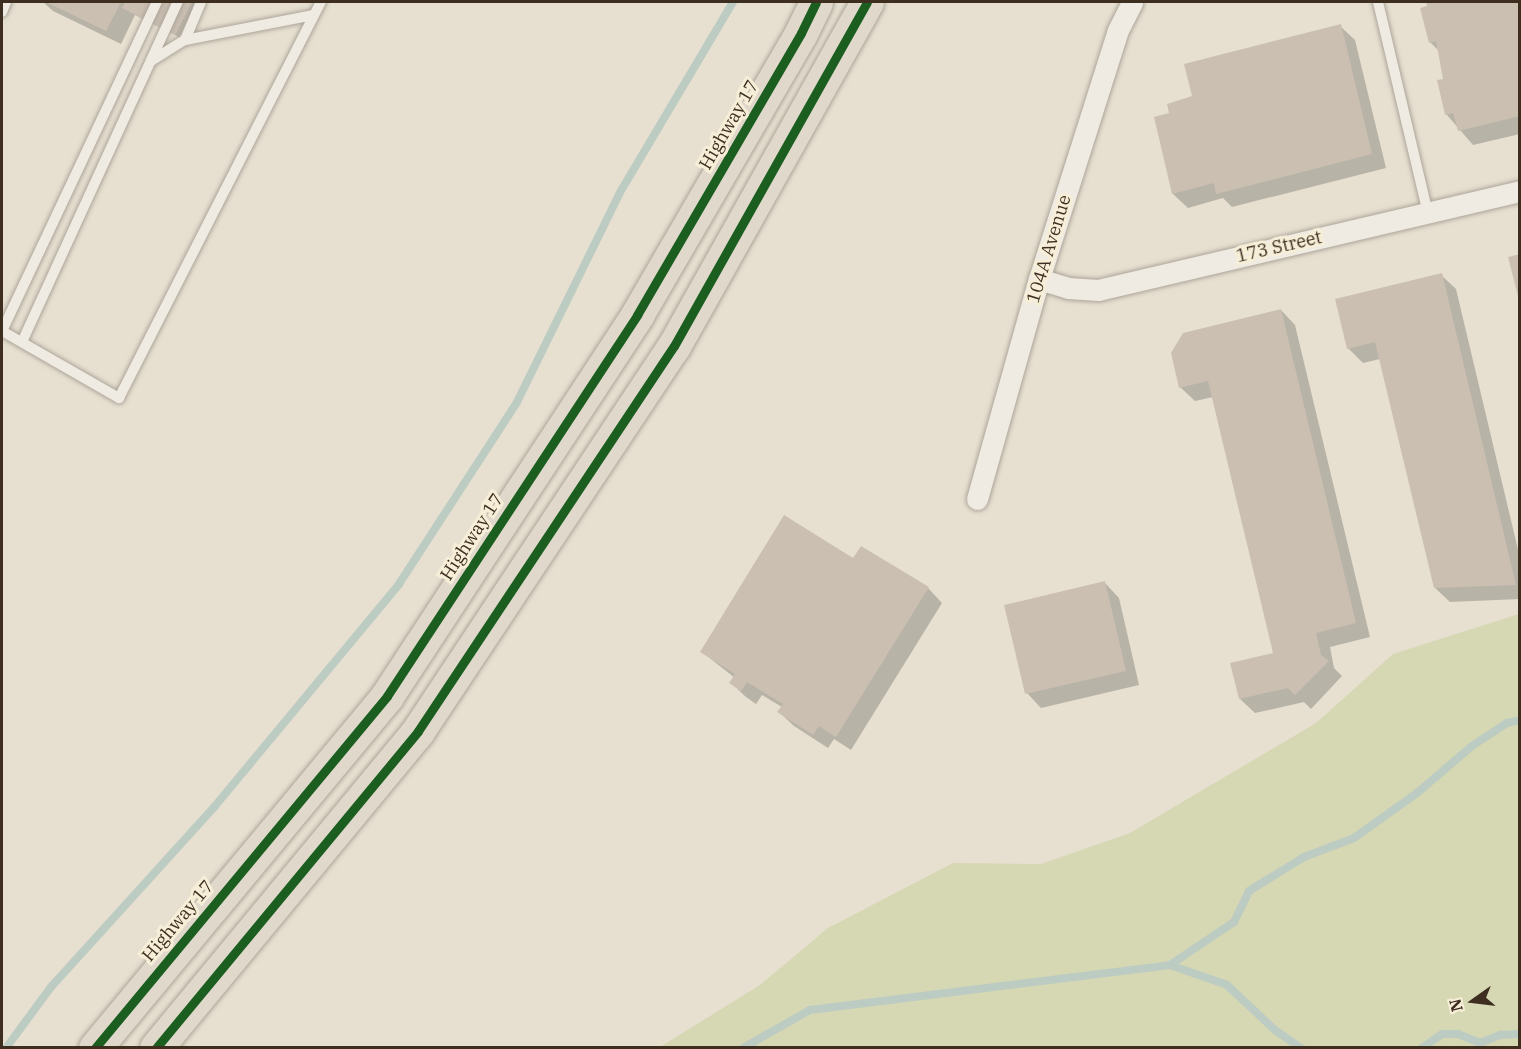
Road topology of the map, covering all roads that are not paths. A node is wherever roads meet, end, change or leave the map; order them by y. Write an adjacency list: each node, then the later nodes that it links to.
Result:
1 (6, 2): 10 (lane)
2 (157, 2): 17 (lane)
3 (178, 2): 13 (lane)
4 (201, 2): 12 (lane)
5 (321, 2): 11 (lane)
6 (816, 2): 20 (highway, Highway 17)
7 (867, 2): 21 (highway)
8 (1132, 2): 16 (street, 104A Avenue)
9 (1378, 2): 15 (lane)
10 (2, 12)
11 (314, 15): 12 (lane); 18 (lane)
12 (184, 40): 13 (lane)
13 (150, 62): 18 (lane)
14 (1520, 191): 15 (street, 173 Street)
15 (1428, 213): 16 (street, 173 Street)
16 (1039, 279): 19 (street, 104A Avenue)
17 (2, 331): 18 (lane)
18 (22, 342)
19 (977, 499)
20 (95, 1047)
21 (156, 1047)

